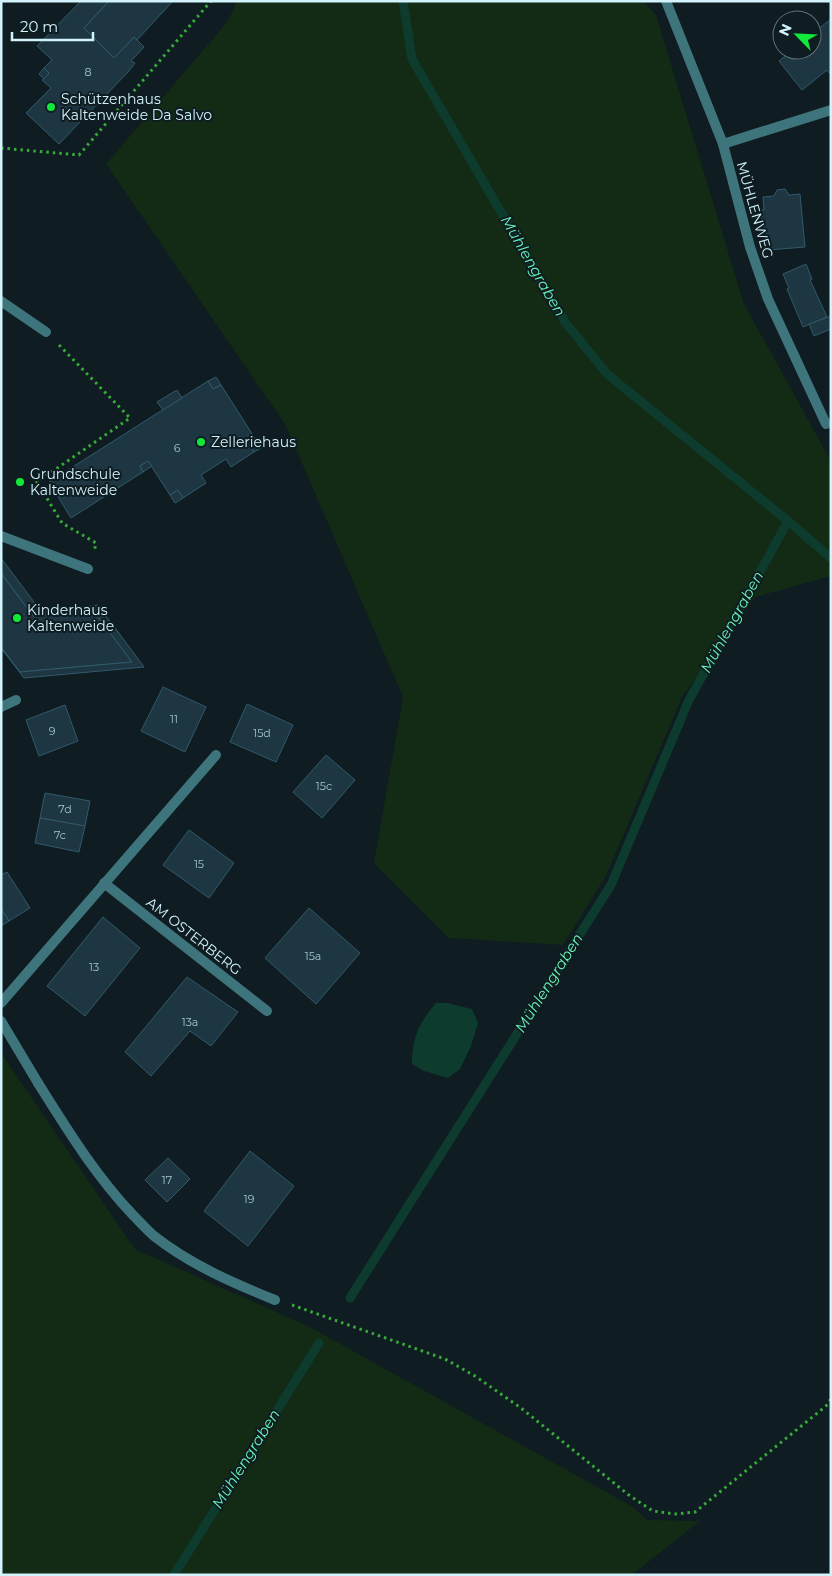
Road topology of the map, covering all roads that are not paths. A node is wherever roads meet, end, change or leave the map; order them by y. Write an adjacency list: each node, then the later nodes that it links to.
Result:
1 (666, 1): 3 (street, MÜHLENWEG)
2 (831, 110): 3 (street)
3 (723, 144): 6 (street, MÜHLENWEG)
4 (1, 301): 5 (street)
5 (46, 332)
6 (826, 424)
7 (1, 536): 8 (street)
8 (88, 569)
9 (16, 700): 10 (street)
10 (1, 707)
11 (216, 755): 12 (street)
12 (104, 883): 13 (street); 14 (street, AM OSTERBERG)
13 (1, 1003)
14 (267, 1011)
15 (1, 1021): 16 (street)
16 (275, 1300)

